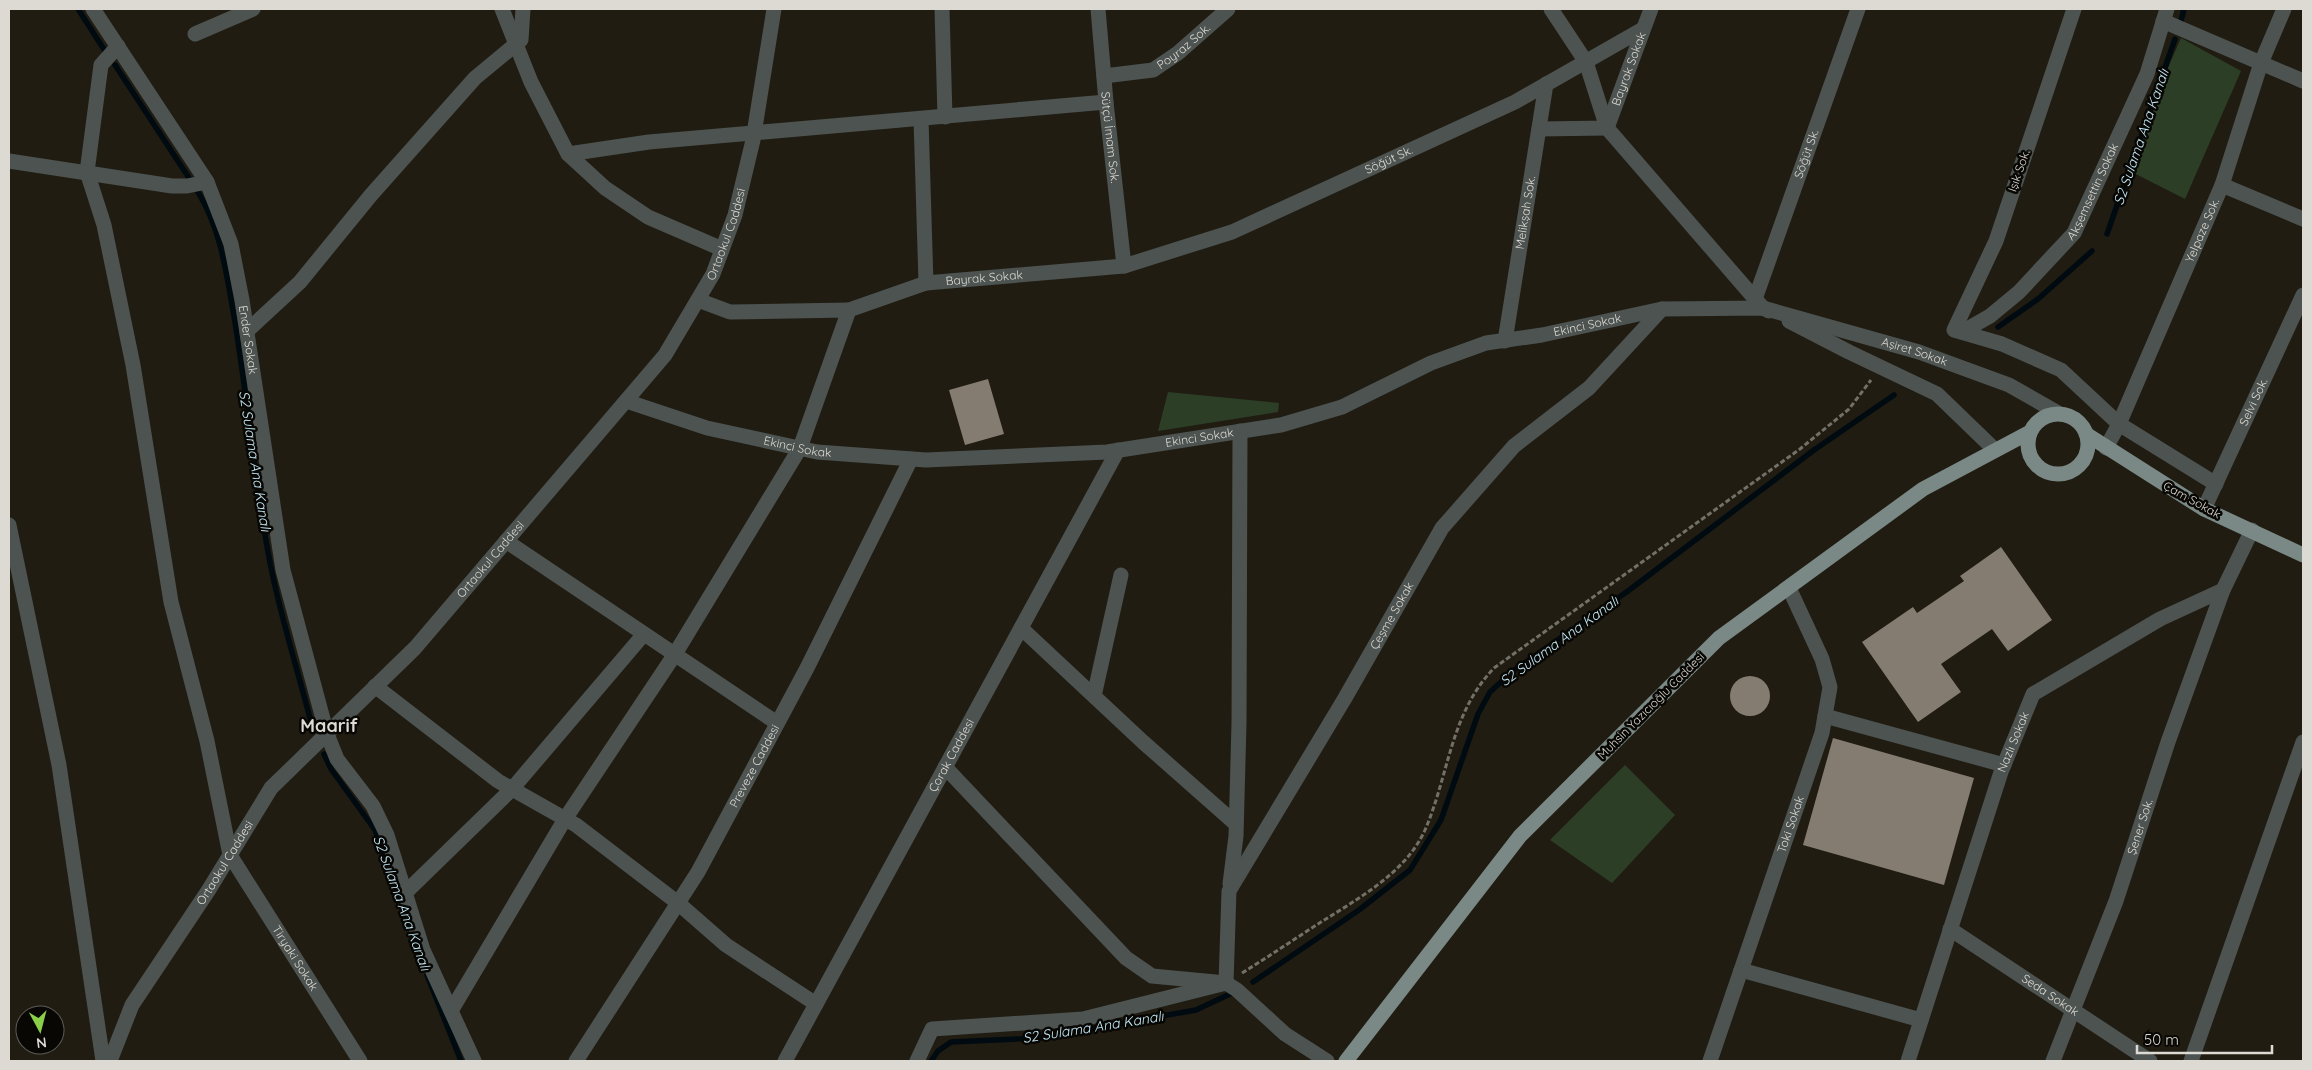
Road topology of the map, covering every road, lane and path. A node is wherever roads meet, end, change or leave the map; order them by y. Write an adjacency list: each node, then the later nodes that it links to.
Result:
1 (92, 9): 18 (street, Ender Sokak)
2 (253, 9): 16 (street)
3 (502, 9): 17 (street)
4 (523, 9): 17 (street)
5 (774, 9): 29 (street, Ortaokul Caddesi)
6 (942, 9): 25 (street)
7 (1098, 9): 21 (street, Sütçü İmam Sok.)
8 (1228, 9): 21 (street, Poyraz Sok.)
9 (1551, 9): 19 (street, Aşiret Sokak)
10 (1651, 9): 15 (street, Bayrak Sokak)
11 (1858, 9): 41 (street, Söğüt Sk.)
12 (2074, 9): 45 (street, Işık Sok.)
13 (2284, 9): 20 (street, Yelpaze Sok.)
14 (2165, 15): 20 (street); 45 (street, Akşemsettin Sokak)
15 (1643, 29): 19 (street, Söğüt Sk.); 27 (street, Bayrak Sokak)
16 (195, 34)
17 (517, 45): 30 (street); 44 (street)
18 (118, 46): 32 (street); 33 (street, Ender Sokak)
19 (1586, 62): 23 (street, Söğüt Sk.); 27 (street, Aşiret Sokak)
20 (2261, 63): 22 (street); 34 (street, Yelpaze Sok.)
21 (1104, 76): 24 (street, Sütçü İmam Sok.)
22 (2303, 81)
23 (1546, 84): 28 (street, Melikşah Sok.); 37 (street, Söğüt Sk.)
24 (1106, 102): 25 (street); 37 (street, Sütçü İmam Sok.)
25 (945, 116): 26 (street)
26 (921, 118): 29 (street); 38 (street)
27 (1607, 128): 28 (street); 41 (street, Aşiret Sokak)
28 (1539, 129): 46 (street, Melikşah Sok.)
29 (754, 133): 30 (street); 36 (street, Ortaokul Caddesi)
30 (568, 154): 36 (street)
31 (9, 161): 32 (street)
32 (87, 172): 33 (street); 82 (street)
33 (207, 182): 44 (street, Ender Sokak)
34 (2222, 185): 35 (street); 50 (street, Yelpaze Sok.)
35 (2303, 219)
36 (722, 249): 40 (street, Ortaokul Caddesi)
37 (1124, 266): 38 (street, Bayrak Sokak)
38 (926, 283): 43 (street, Bayrak Sokak)
39 (2303, 295): 59 (street, Selvi Sok.)
40 (698, 300): 43 (street, Bayrak Sokak); 48 (street, Ortaokul Caddesi)
41 (1759, 303): 42 (street, Ekinci Sokak); 47 (street, Aşiret Sokak); 49 (street, Aşiret Sokak)
42 (1662, 309): 46 (street, Ekinci Sokak); 83 (street, Çeşme Sokak)
43 (849, 310): 54 (street)
44 (246, 331): 75 (street, Ender Sokak)
45 (1958, 331): 50 (street, Çam Sokak)
46 (1504, 341): 51 (street, Ekinci Sokak)
47 (1881, 368): 57 (street, Aşiret Sokak); 88 (path)
48 (626, 401): 54 (street, Ekinci Sokak); 63 (street, Ortaokul Caddesi)
49 (2060, 414): 52 (main road); 53 (main road)
50 (2120, 424): 55 (street, Yelpaze Sok.); 59 (street, Çam Sokak)
51 (1240, 431): 56 (street, Ekinci Sokak); 81 (street)
52 (2030, 432): 53 (main road); 57 (main road, Muhsin Yazıcıoğlu Caddesi)
53 (2086, 434): 55 (main road, Çam Sokak)
54 (800, 448): 58 (street, Ekinci Sokak); 70 (street)
55 (2106, 448): 60 (main road, Çam Sokak)
56 (1118, 450): 58 (street, Ekinci Sokak); 68 (street, Çorak Caddesi)
57 (1995, 450): 66 (main road, Muhsin Yazıcıoğlu Caddesi)
58 (911, 459): 74 (street, Preveze Caddesi)
59 (2216, 484): 60 (street, Selvi Sok.)
60 (2204, 509): 62 (main road, Çam Sokak)
61 (9, 525): 93 (street)
62 (2252, 530): 64 (main road, Çam Sokak); 67 (street)
63 (506, 540): 69 (street); 71 (street, Ortaokul Caddesi)
64 (2303, 555)
65 (1121, 575): 72 (street)
66 (1788, 588): 73 (street, Toki Sokak); 100 (main road, Muhsin Yazıcıoğlu Caddesi)
67 (2223, 590): 77 (street, Nazlı Sokak); 90 (street, Şener Sok.)
68 (1021, 628): 72 (street); 78 (street, Çorak Caddesi)
69 (644, 634): 70 (street); 79 (street)
70 (675, 654): 74 (street); 80 (street)
71 (375, 686): 75 (street, Ortaokul Caddesi); 79 (street)
72 (1094, 696): 81 (street)
73 (1825, 716): 77 (street); 87 (street, Toki Sokak)
74 (777, 723): 85 (street, Preveze Caddesi)
75 (327, 734): 82 (street, Ortaokul Caddesi); 84 (street, Ender Sokak)
76 (2303, 742): 105 (street)
77 (2004, 765): 86 (street, Nazlı Sokak)
78 (945, 767): 88 (street); 89 (street, Çorak Caddesi)
79 (512, 789): 80 (street); 84 (street)
80 (565, 819): 85 (street); 91 (street)
81 (1236, 824): 83 (street)
82 (230, 855): 93 (street, Ortaokul Caddesi); 94 (street, Tiryaki Sokak)
83 (1230, 891): 88 (street, Çeşme Sokak)
84 (405, 893): 91 (street, Ender Sokak)
85 (678, 904): 89 (street); 96 (street, Preveze Caddesi)
86 (1950, 929): 90 (street, Seda Sokak); 92 (street, Nazlı Sokak)
87 (1741, 970): 92 (street); 101 (street, Toki Sokak)
88 (1226, 983): 98 (street); 99 (street)
89 (816, 1004): 97 (street, Çorak Caddesi)
90 (2072, 1010): 103 (street, Şener Sok.); 104 (street, Seda Sokak)
91 (451, 1011): 95 (street, Ender Sokak)
92 (1921, 1020): 102 (street, Nazlı Sokak)
93 (111, 1059)
94 (360, 1061)
95 (474, 1061)
96 (576, 1061)
97 (785, 1061)
98 (917, 1061)
99 (1327, 1061)
100 (1346, 1061)
101 (1710, 1061)
102 (1908, 1061)
103 (2053, 1061)
104 (2150, 1061)
105 (2191, 1061)

